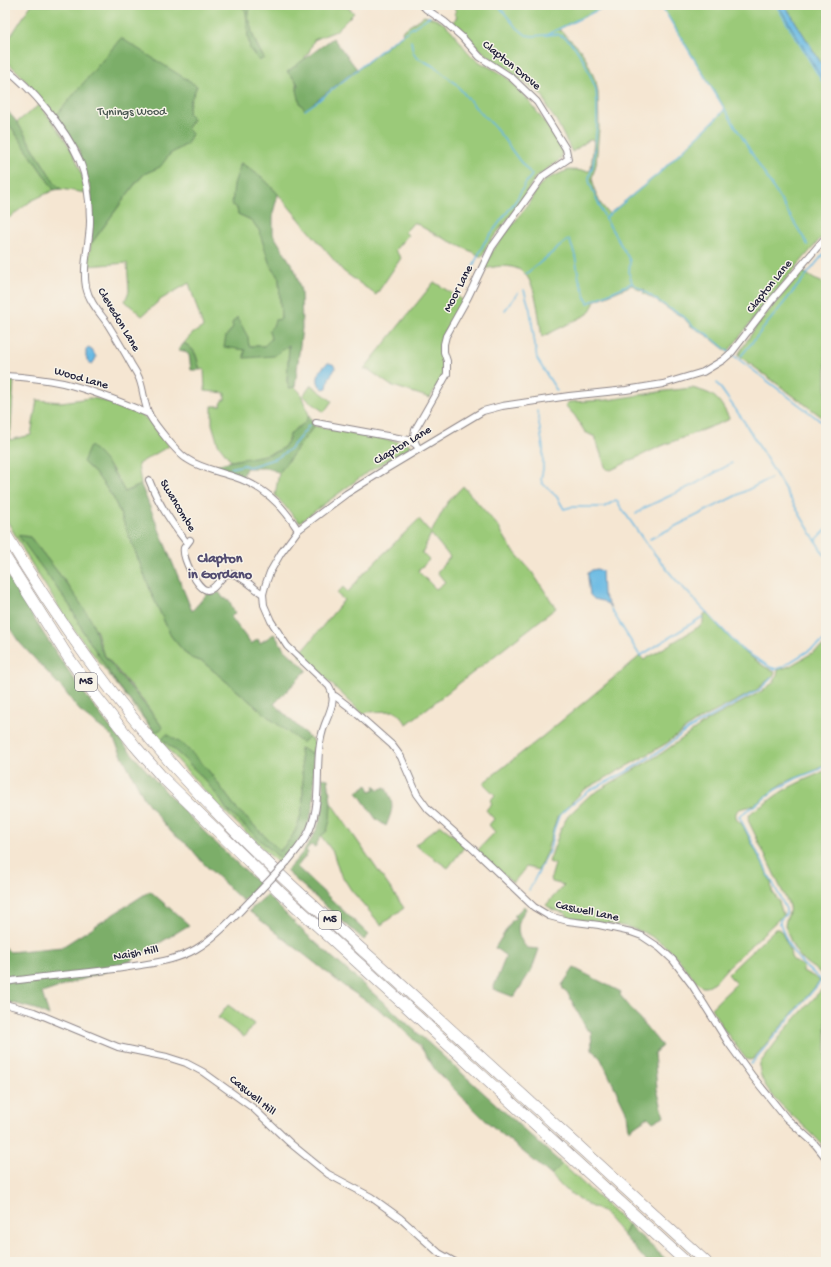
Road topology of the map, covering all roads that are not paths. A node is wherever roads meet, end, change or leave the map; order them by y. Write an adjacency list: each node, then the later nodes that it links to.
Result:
1 (422, 5): 3 (street, Clapton Drove)
2 (5, 68): 6 (street, Clevedon Lane)
3 (568, 159): 8 (street, Moor Lane)
4 (826, 237): 8 (street, Clapton Lane)
5 (5, 376): 6 (street, Wood Lane)
6 (149, 414): 10 (street, Clevedon Lane)
7 (316, 423): 8 (street)
8 (417, 446): 10 (street, Clapton Lane)
9 (149, 480): 13 (street, Swancombe)
10 (298, 530): 13 (street, Clapton Lane)
11 (5, 533): 20 (highway, M5)
12 (5, 557): 19 (highway, M5)
13 (263, 594): 14 (street)
14 (332, 695): 15 (street, Naish Hill, bridge); 17 (street, Caswell Lane)
15 (5, 982)
16 (5, 1004): 18 (street, Caswell Hill)
17 (826, 1158)
18 (455, 1262)
19 (686, 1262)
20 (706, 1262)

